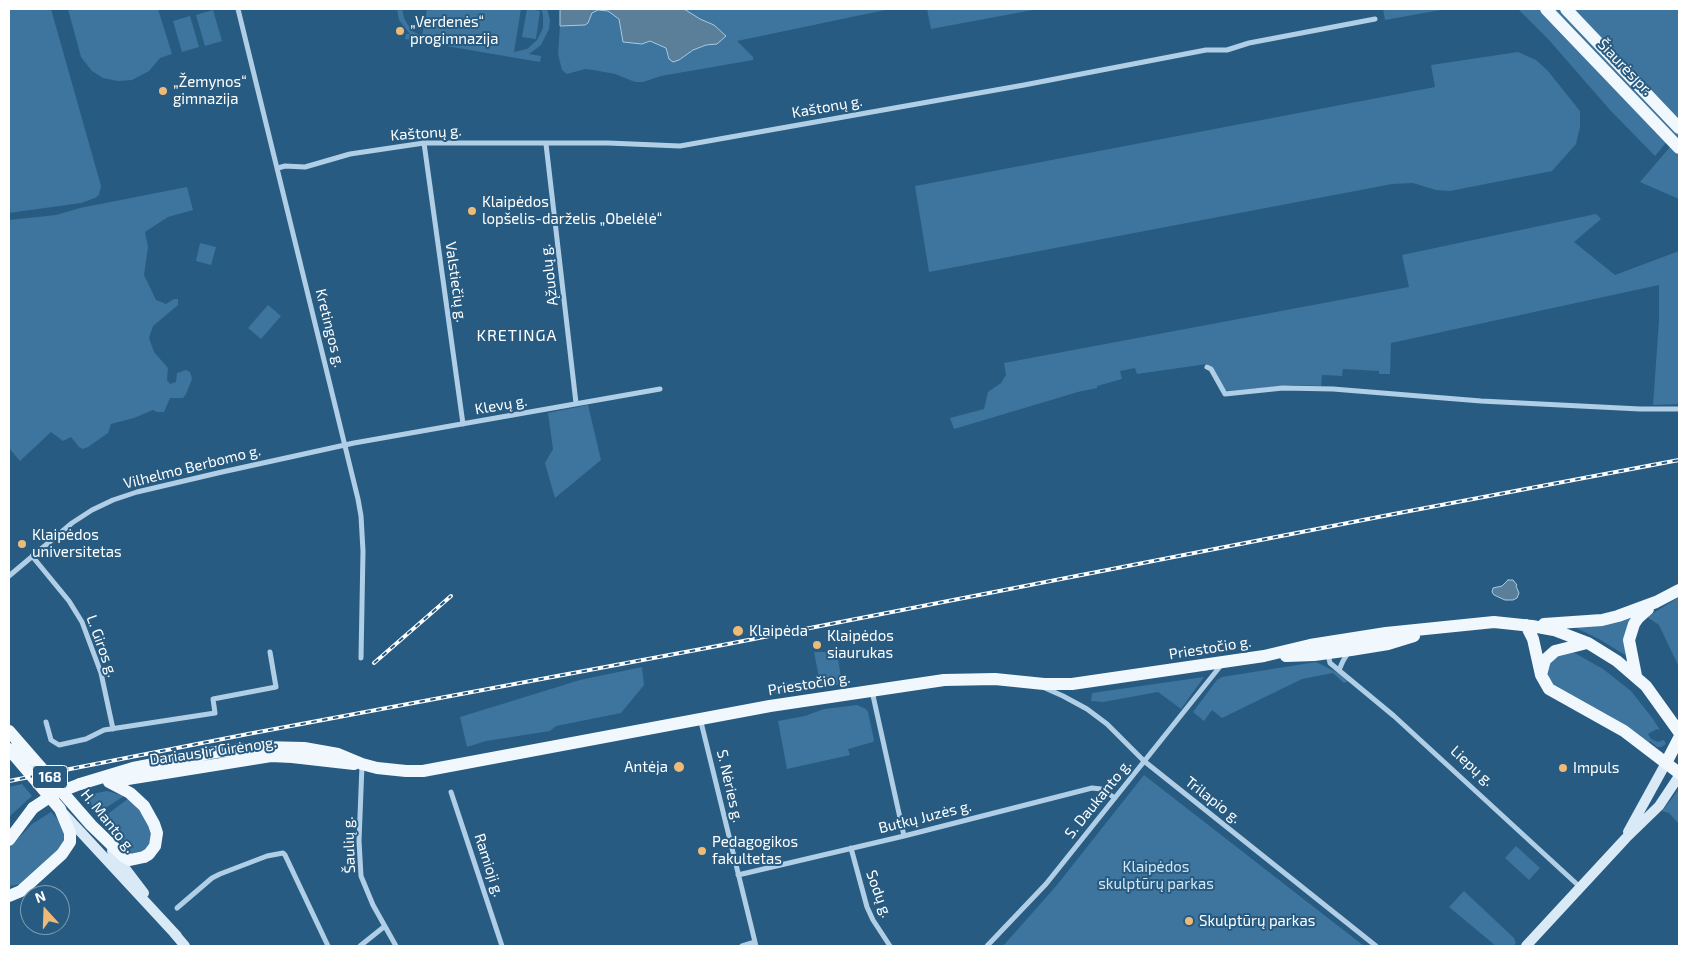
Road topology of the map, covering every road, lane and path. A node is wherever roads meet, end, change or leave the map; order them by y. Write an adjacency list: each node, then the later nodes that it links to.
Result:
1 (238, 9): 9 (street, Kretingos g.)
2 (1546, 9): 8 (main road, Šiaurės pr.)
3 (1566, 9): 5 (main road, Šiaurės pr.)
4 (1375, 19): 7 (street, Kaštonų g.)
5 (1679, 128)
6 (424, 143): 7 (street, Kaštonų g.); 9 (street, Kaštonų g.); 14 (street, Valstiečių g.)
7 (546, 144): 12 (street, Ąžuolų g.)
8 (1679, 148)
9 (278, 168): 15 (street, Kretingos g.)
10 (1207, 367): 13 (street)
11 (660, 389): 12 (street, Klevų g.)
12 (576, 403): 14 (street, Klevų g.)
13 (1679, 409)
14 (464, 424): 15 (street, Klevų g.)
15 (345, 445): 16 (street, Vilhelmo Berbomo g.); 26 (street, Kretingos g.)
16 (32, 556): 17 (street, Vilhelmo Berbomo g.); 35 (street, L. Giros g.)
17 (9, 576)
18 (1679, 590): 19 (main road)
19 (1656, 602): 20 (main road); 30 (main road)
20 (1529, 626): 21 (main road, Priestočio g.); 22 (main road, Priestočio g.); 29 (main road)
21 (1449, 627): 23 (main road, Priestočio g.); 24 (main road, Priestočio g.)
22 (1588, 643): 29 (main road); 30 (main road, Priestočio g.)
23 (1328, 648): 24 (main road, Priestočio g.); 27 (main road, Priestočio g.); 28 (street, Liepų g.)
24 (1351, 650): 28 (street)
25 (270, 652): 35 (street)
26 (361, 658)
27 (1223, 662): 31 (main road, Priestočio g.); 40 (street, S. Daukanto g.)
28 (1339, 670): 60 (street, Liepų g.)
29 (1541, 675): 42 (main road)
30 (1636, 676): 37 (main road, Priestočio g.)
31 (1031, 682): 32 (main road, Priestočio g.); 40 (street, Trilapio g.)
32 (872, 690): 33 (main road, Priestočio g.); 55 (street)
33 (700, 718): 43 (main road, Priestočio g.); 59 (street, S. Nėries g.)
34 (46, 722): 35 (street)
35 (113, 729)
36 (9, 731): 53 (main road, H. Manto g. / 168)
37 (1679, 732)
38 (1679, 738): 42 (main road)
39 (9, 748): 52 (main road, H. Manto g. / 168)
40 (1144, 761): 49 (street, S. Daukanto g.); 75 (street, Trilapio g.)
41 (169, 762): 43 (main road, Dariaus ir Girėno g.); 45 (main road); 47 (main road, Dariaus ir Girėno g.)
42 (1666, 763): 44 (main road); 56 (main road)
43 (362, 764): 45 (main road, Dariaus ir Girėno g.); 64 (street, Šaulių g.)
44 (1679, 774): 56 (main road)
45 (147, 777): 46 (main road, Dariaus ir Girėno g.); 50 (main road)
46 (109, 782): 47 (main road, Dariaus ir Girėno g.); 50 (main road)
47 (81, 784): 51 (main road, Dariaus ir Girėno g., bridge)
48 (452, 792): 71 (street, Ramioji g.)
49 (1115, 798): 55 (street, Butkų Juzės g.); 74 (street, S. Daukanto g.)
50 (144, 806): 53 (main road)
51 (33, 808): 54 (main road, Dariaus ir Girėno g.); 57 (main road, Dariaus ir Girėno g.)
52 (60, 809): 61 (main road); 65 (main road, H. Manto g. / 168)
53 (91, 825): 65 (main road, H. Manto g. / 168)
54 (9, 827)
55 (904, 836): 58 (street, Butkų Juzės g.)
56 (1626, 838): 60 (main road)
57 (9, 840)
58 (851, 848): 59 (street, Butkų Juzės g.); 73 (street, Sodų g.)
59 (738, 875): 66 (street, S. Nėries g.)
60 (1580, 887): 76 (main road)
61 (15, 890): 62 (main road)
62 (9, 896)
63 (177, 908): 68 (street)
64 (385, 926): 69 (street); 70 (street, Šaulių g.)
65 (177, 936): 67 (main road, H. Manto g. / 168)
66 (756, 944): 72 (street)
67 (185, 946)
68 (328, 946)
69 (360, 946)
70 (396, 946)
71 (502, 946)
72 (742, 946)
73 (890, 946)
74 (987, 946)
75 (1376, 946)
76 (1526, 946)

